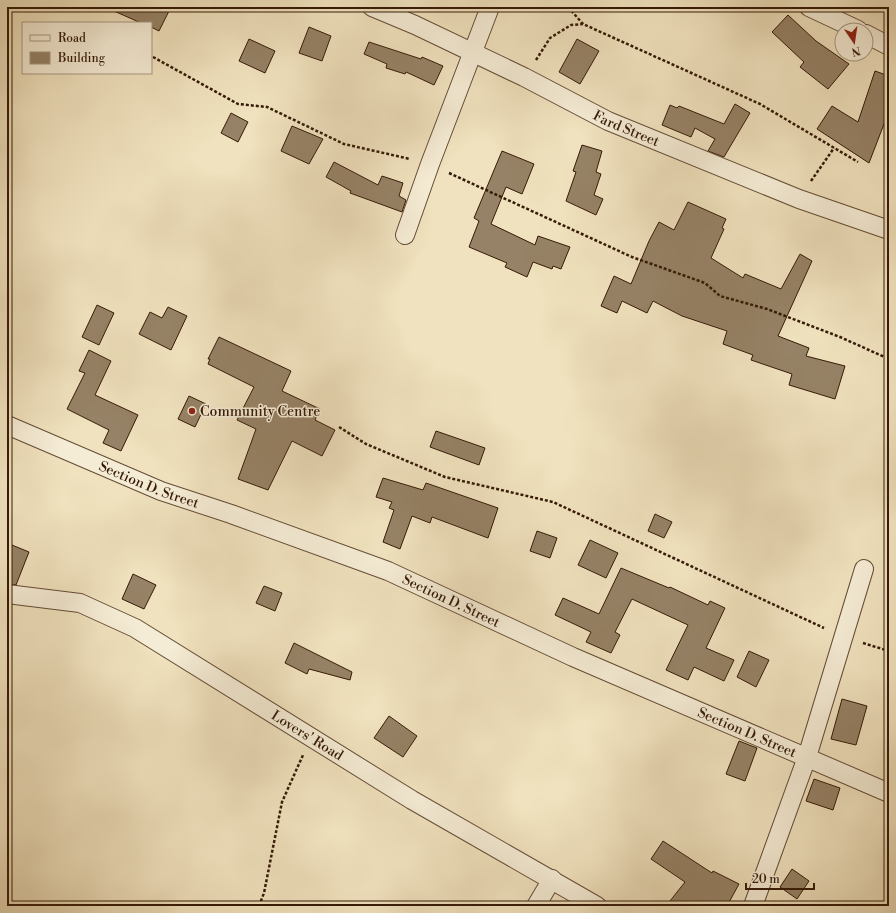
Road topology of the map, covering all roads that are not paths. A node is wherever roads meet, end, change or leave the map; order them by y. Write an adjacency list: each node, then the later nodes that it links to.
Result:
1 (372, 7): 7 (street, Fard Street)
2 (490, 7): 7 (street)
3 (809, 7): 4 (street)
4 (841, 22)
5 (874, 38): 6 (street)
6 (889, 46)
7 (472, 52): 8 (street, Fard Street); 9 (street)
8 (889, 230)
9 (405, 235)
10 (7, 425): 13 (street, Section D. Street)
11 (864, 569): 13 (street)
12 (7, 594): 15 (street, Lovers' Road)
13 (807, 757): 14 (street, Section D. Street); 18 (street)
14 (889, 793)
15 (552, 879): 16 (street); 17 (street, Lovers' Road)
16 (536, 906)
17 (597, 906)
18 (753, 906)

